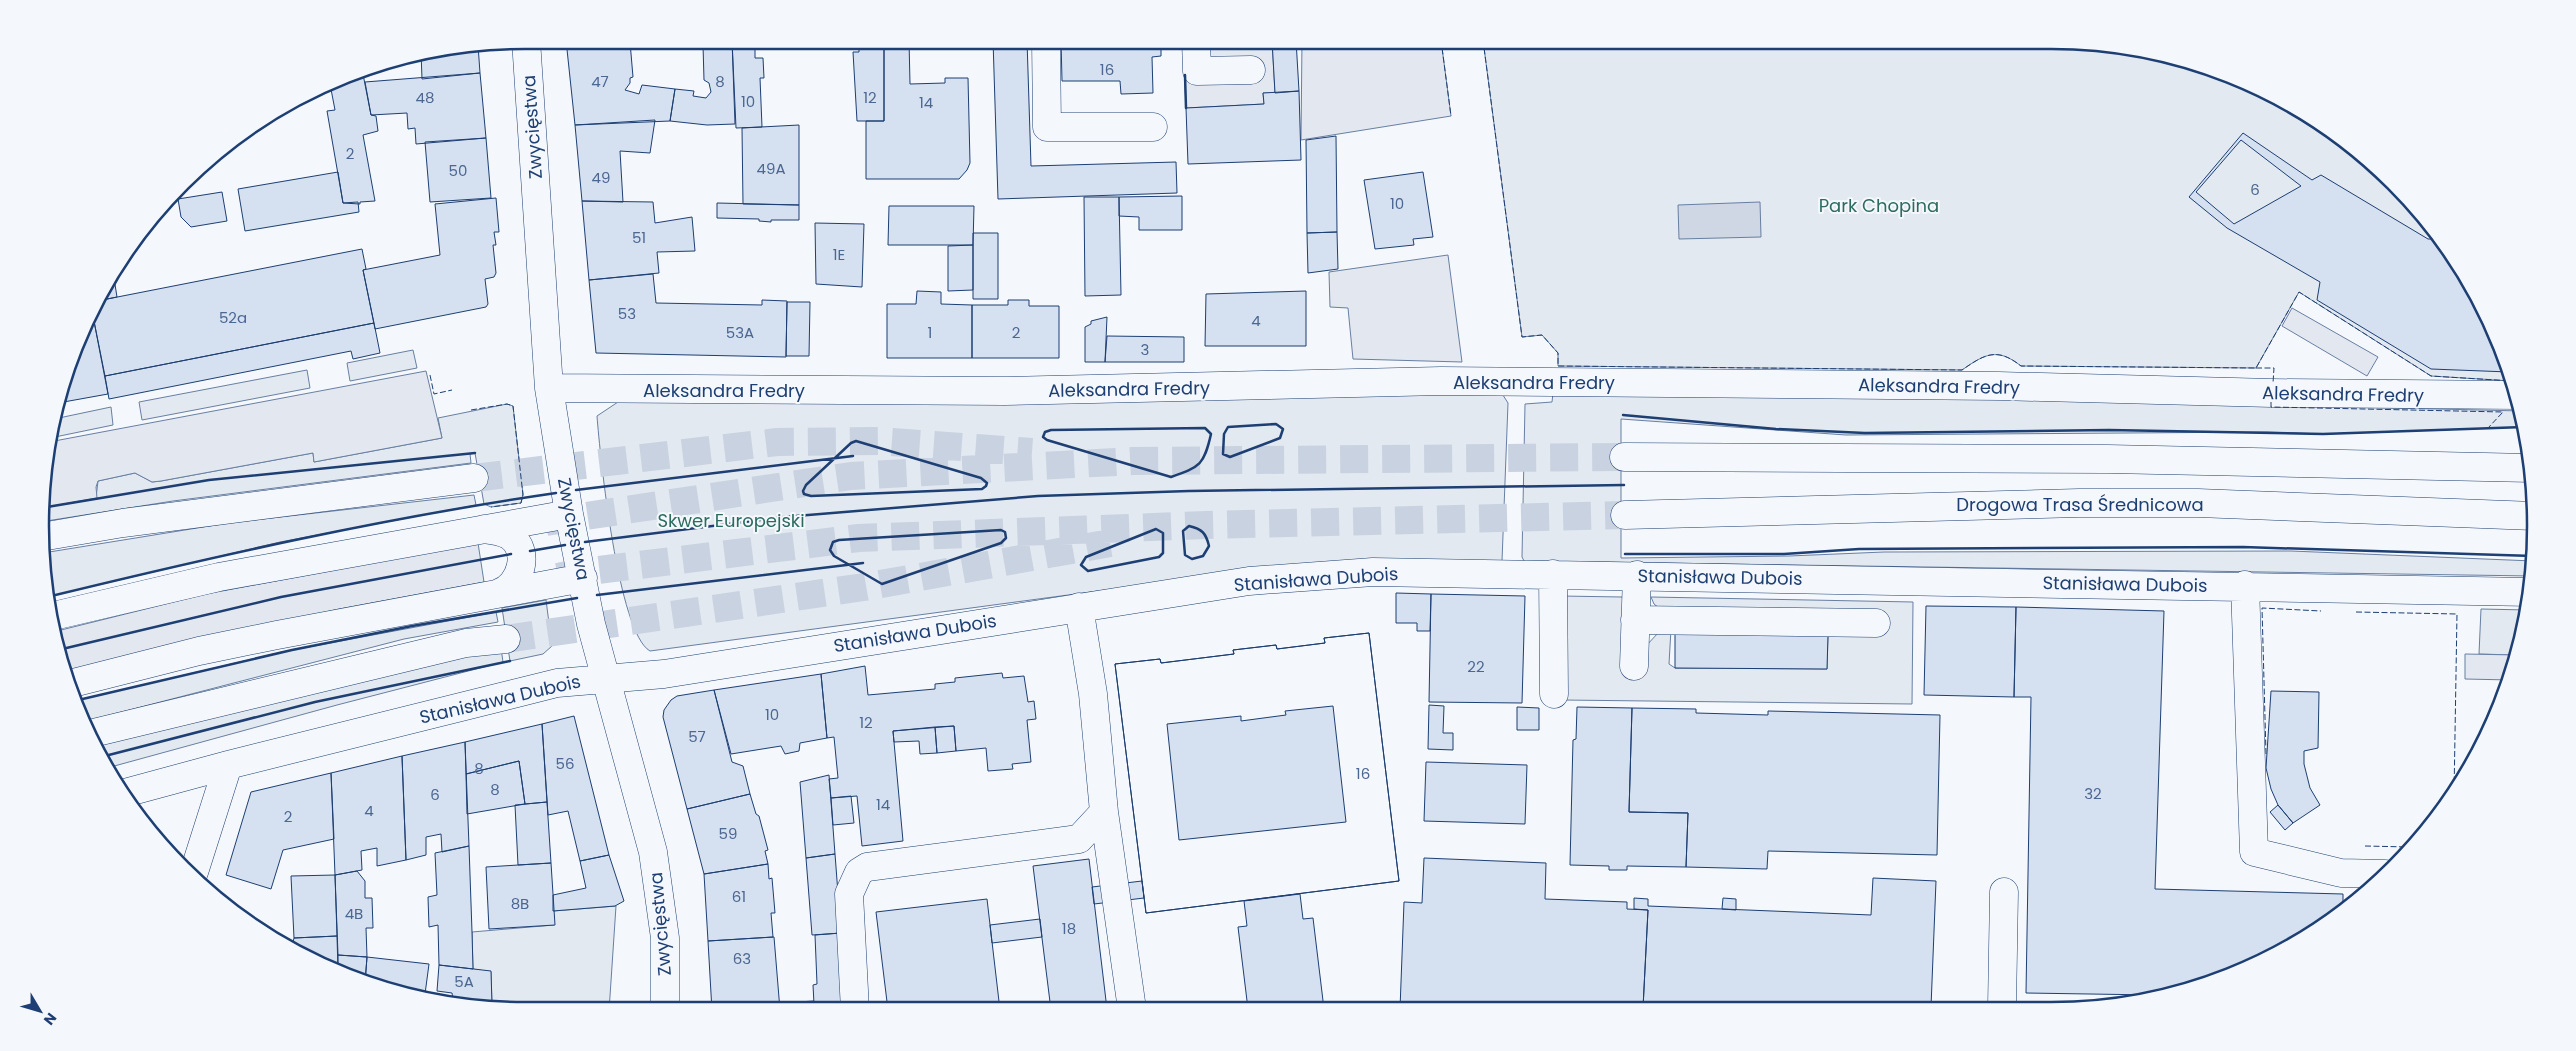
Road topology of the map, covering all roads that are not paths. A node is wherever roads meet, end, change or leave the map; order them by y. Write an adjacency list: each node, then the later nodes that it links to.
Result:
1 (527, 49): 6 (street, Zwycięstwa)
2 (1046, 49): 5 (street)
3 (1196, 49): 4 (street)
4 (1251, 70)
5 (1153, 127)
6 (550, 388): 7 (street, Aleksandra Fredry); 11 (street, Zwycięstwa)
7 (2509, 395)
8 (1624, 457): 9 (street)
9 (2523, 468)
10 (474, 478): 15 (street)
11 (569, 514): 14 (street); 18 (street, Zwycięstwa)
12 (1625, 515): 13 (street, Drogowa Trasa Średnicowa)
13 (2527, 516)
14 (484, 529): 20 (street); 23 (street)
15 (49, 536)
16 (1553, 574): 17 (street, Stanisława Dubois); 22 (street, Stanisława Dubois); 30 (street)
17 (1637, 576): 19 (street, Stanisława Dubois); 24 (street)
18 (583, 578): 20 (street); 28 (street, Zwycięstwa)
19 (2245, 586): 21 (street, Stanisława Dubois); 36 (street)
20 (499, 592): 29 (street)
21 (2522, 592)
22 (1079, 607): 28 (street, Stanisława Dubois); 34 (street)
23 (57, 615)
24 (1635, 620): 25 (street); 27 (street)
25 (1876, 623)
26 (506, 639): 31 (street)
27 (1634, 666)
28 (606, 678): 32 (street, Stanisława Dubois); 38 (street, Zwycięstwa)
29 (75, 682)
30 (1554, 694)
31 (96, 732)
32 (228, 765): 33 (street, Stanisława Dubois); 35 (street)
33 (130, 792)
34 (1104, 812): 39 (street); 40 (street)
35 (195, 869)
36 (2376, 874)
37 (2004, 892): 41 (street)
38 (666, 1002)
39 (855, 1002)
40 (1131, 1002)
41 (2002, 1002)

